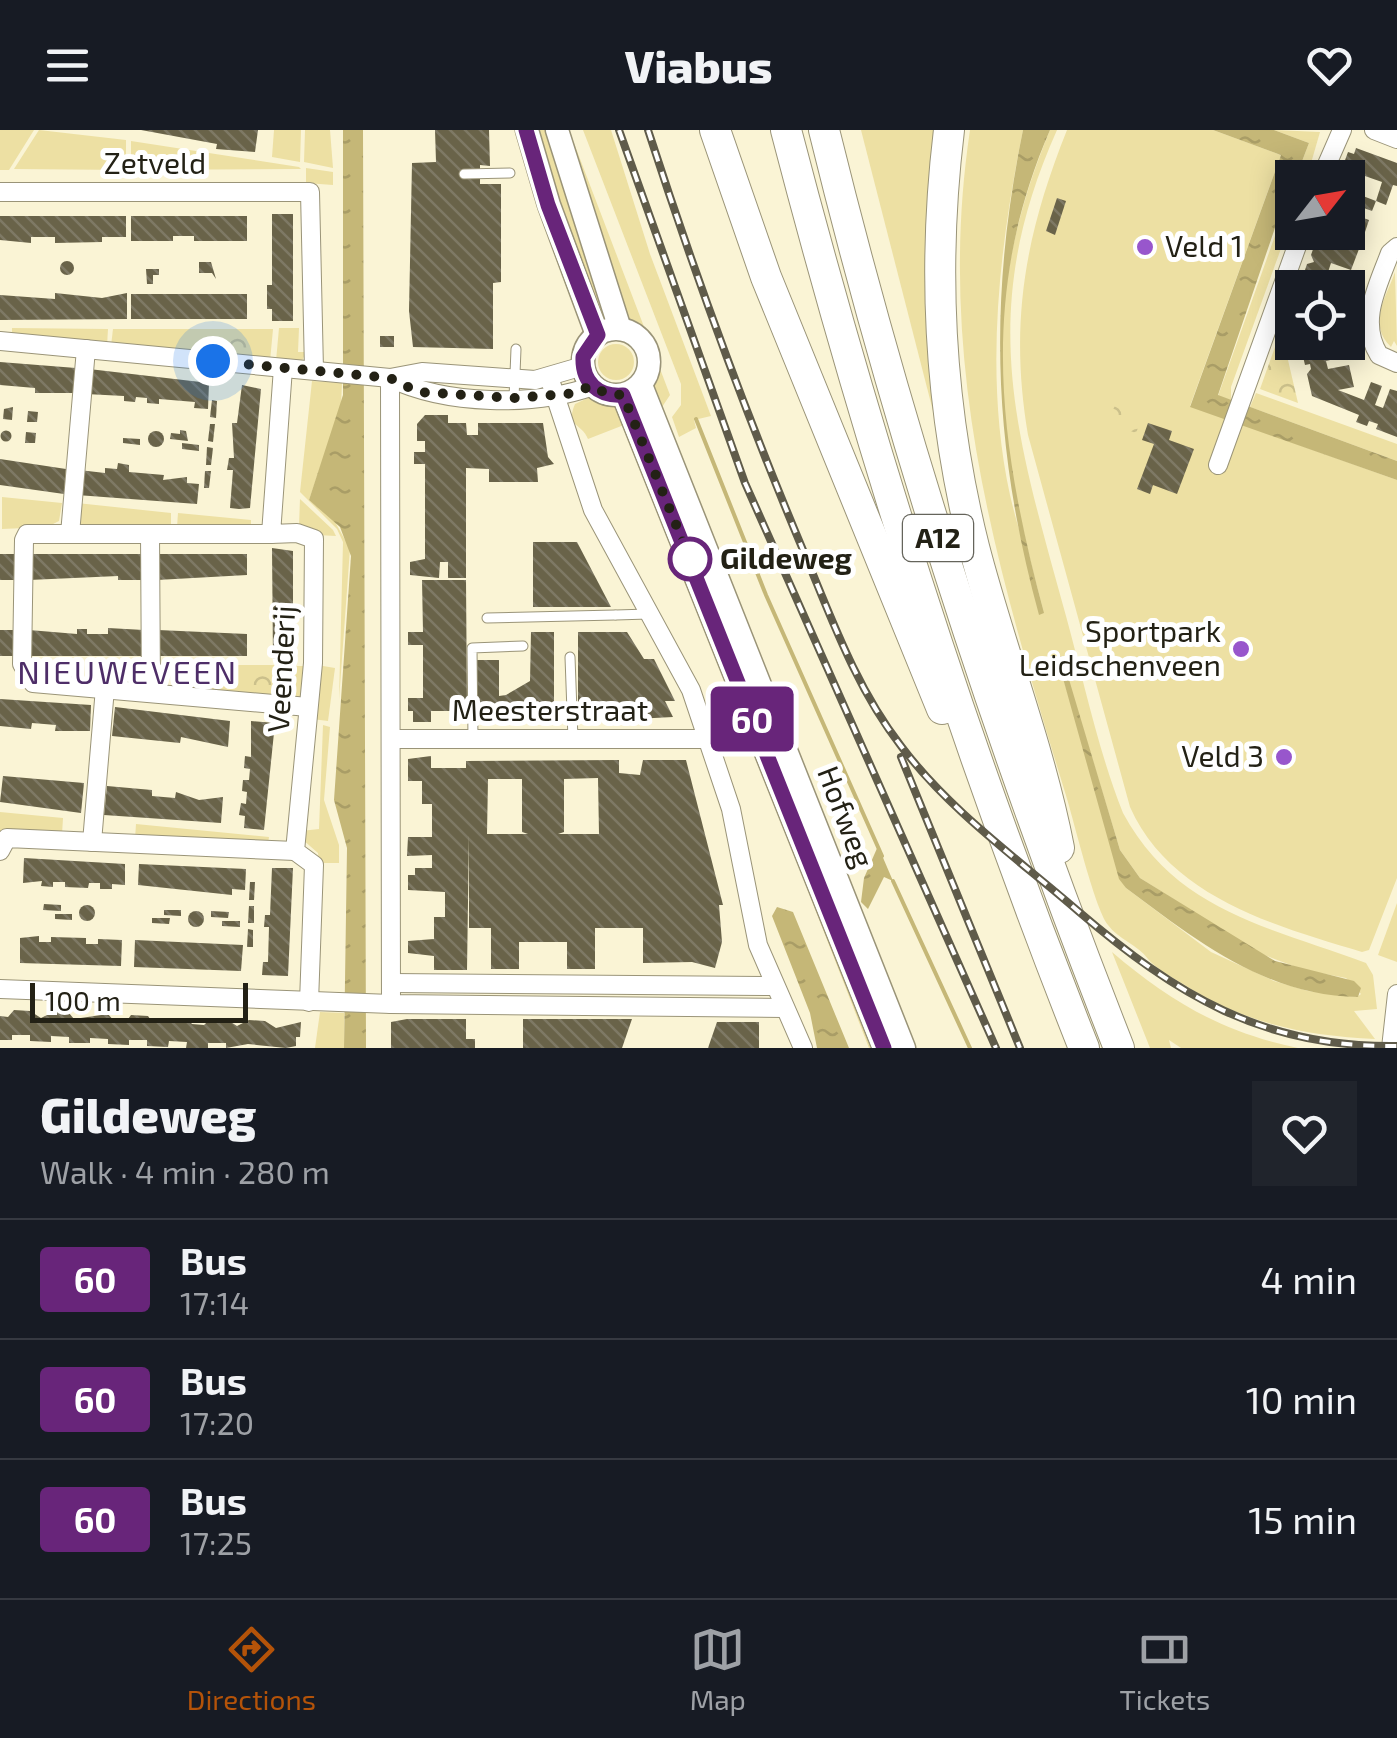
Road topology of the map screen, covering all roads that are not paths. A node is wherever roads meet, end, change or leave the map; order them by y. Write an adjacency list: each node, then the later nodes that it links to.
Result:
1 (526, 130): 18 (main road)
2 (557, 130): 18 (main road)
3 (786, 130): 46 (highway, A12)
4 (824, 130): 50 (highway, A12)
5 (948, 130): 12 (highway, A12)
6 (958, 130): 12 (highway, A12)
7 (1342, 130): 11 (street)
8 (1374, 130): 9 (street)
9 (1397, 138)
10 (719, 142): 46 (highway, A12)
11 (1329, 160)
12 (945, 162): 50 (highway, A12)
13 (510, 173): 14 (lane)
14 (464, 174)
15 (0, 192): 24 (street, Zetveld)
16 (1397, 247): 22 (street)
17 (1295, 250): 31 (street)
18 (608, 332): 25 (main road); 29 (main road)
19 (0, 341): 20 (street)
20 (86, 349): 23 (street); 32 (street)
21 (516, 350): 28 (lane)
22 (1397, 363)
23 (284, 368): 24 (street); 34 (street)
24 (314, 370): 26 (street)
25 (588, 376): 27 (street); 29 (main road); 30 (street)
26 (383, 377): 28 (street); 42 (street)
27 (550, 377): 28 (street); 30 (street)
28 (514, 389): 30 (street)
29 (632, 390): 59 (main road, Hofweg); 60 (main road, Hofweg)
30 (556, 396): 35 (street)
31 (1218, 465)
32 (70, 534): 33 (street); 39 (street)
33 (150, 534): 34 (street); 40 (street)
34 (271, 534): 41 (street, Veenderij)
35 (648, 614): 36 (lane); 45 (street)
36 (487, 618)
37 (523, 646): 43 (lane)
38 (570, 657): 44 (lane)
39 (105, 688): 40 (street); 47 (street)
40 (151, 691): 41 (street)
41 (308, 708): 49 (street, Veenderij)
42 (392, 739): 43 (street, Meesterstraat); 51 (street)
43 (473, 739): 44 (street, Meesterstraat)
44 (573, 739): 45 (street, Meesterstraat)
45 (709, 739): 52 (street)
46 (1003, 835): 61 (highway, A12)
47 (92, 842): 48 (street); 49 (street)
48 (0, 850)
49 (295, 851): 55 (street, Veenderij)
50 (1076, 939): 62 (highway, A12)
51 (391, 983): 52 (street); 56 (street)
52 (774, 986): 57 (street)
53 (0, 989): 55 (street)
54 (1397, 994): 63 (street)
55 (309, 1002): 56 (street)
56 (391, 1004): 57 (street)
57 (784, 1008): 58 (street)
58 (803, 1048)
59 (884, 1048)
60 (904, 1048)
61 (1084, 1048)
62 (1118, 1048)
63 (1391, 1048)

